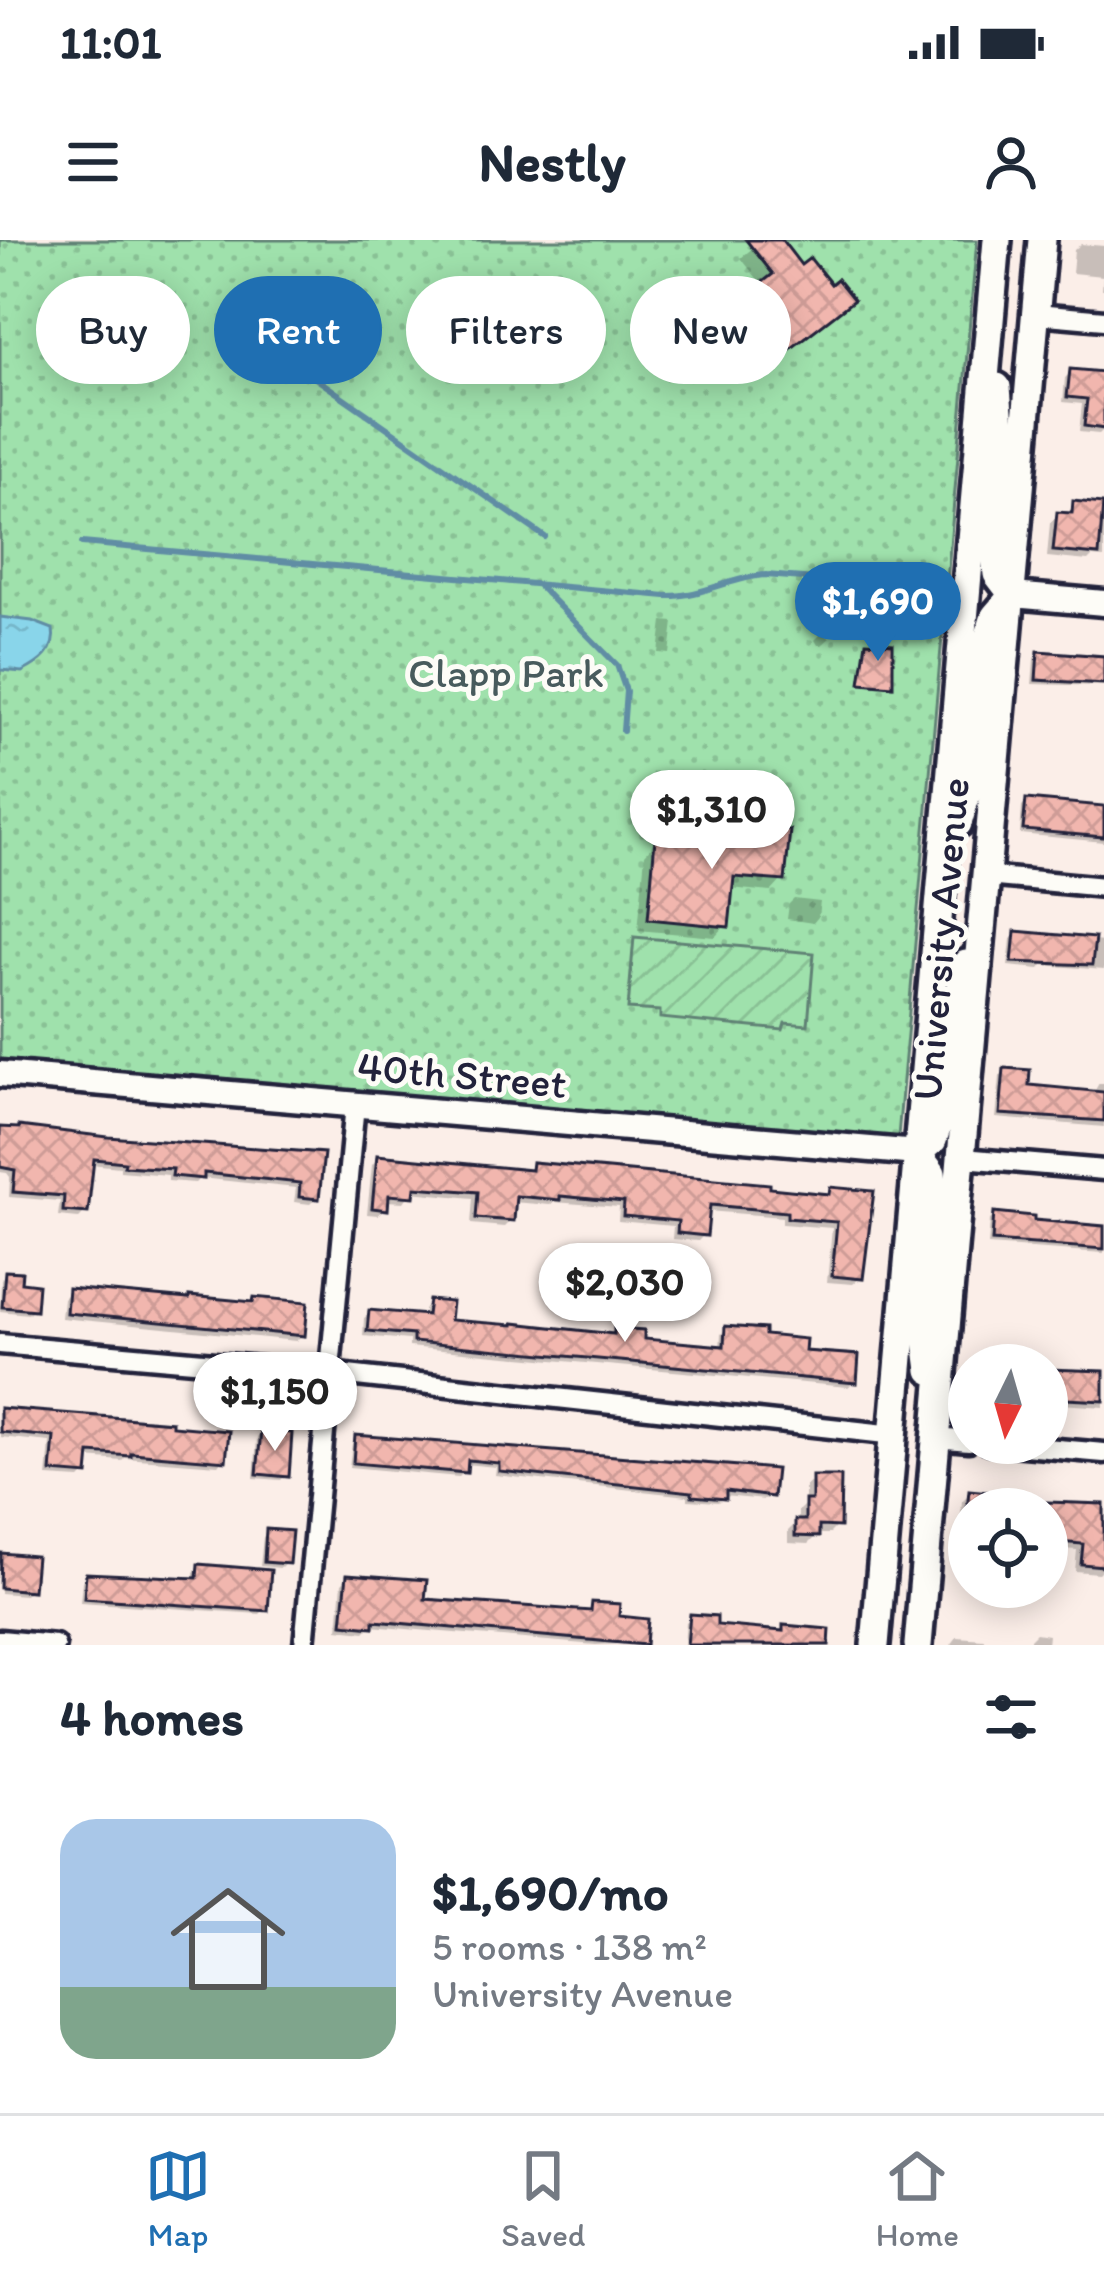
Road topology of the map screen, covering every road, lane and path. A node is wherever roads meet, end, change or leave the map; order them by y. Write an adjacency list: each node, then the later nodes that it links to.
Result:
1 (997, 240): 4 (main road, University Avenue)
2 (1028, 240): 5 (main road)
3 (1042, 240): 5 (main road, University Avenue)
4 (992, 311): 7 (main road); 9 (main road, University Avenue)
5 (1036, 314): 6 (street); 7 (main road, University Avenue)
6 (1104, 320)
7 (1013, 595): 8 (street); 9 (main road); 10 (main road, University Avenue)
8 (1104, 603)
9 (942, 873): 14 (main road, University Avenue)
10 (985, 883): 11 (street); 14 (main road); 15 (main road, University Avenue)
11 (1104, 886)
12 (0, 1073): 13 (street, 40th Street)
13 (355, 1104): 14 (street, 40th Street); 18 (street)
14 (917, 1154): 19 (main road); 21 (main road, University Avenue)
15 (963, 1158): 16 (street); 19 (main road, University Avenue)
16 (1104, 1170)
17 (0, 1344): 18 (street)
18 (329, 1373): 21 (street); 26 (street)
19 (937, 1430): 20 (street); 28 (main road, University Avenue)
20 (948, 1434)
21 (895, 1435): 27 (main road, University Avenue)
22 (1068, 1450): 23 (street)
23 (1104, 1453)
24 (0, 1640): 25 (street)
25 (55, 1645)
26 (304, 1645)
27 (875, 1645)
28 (919, 1645)

